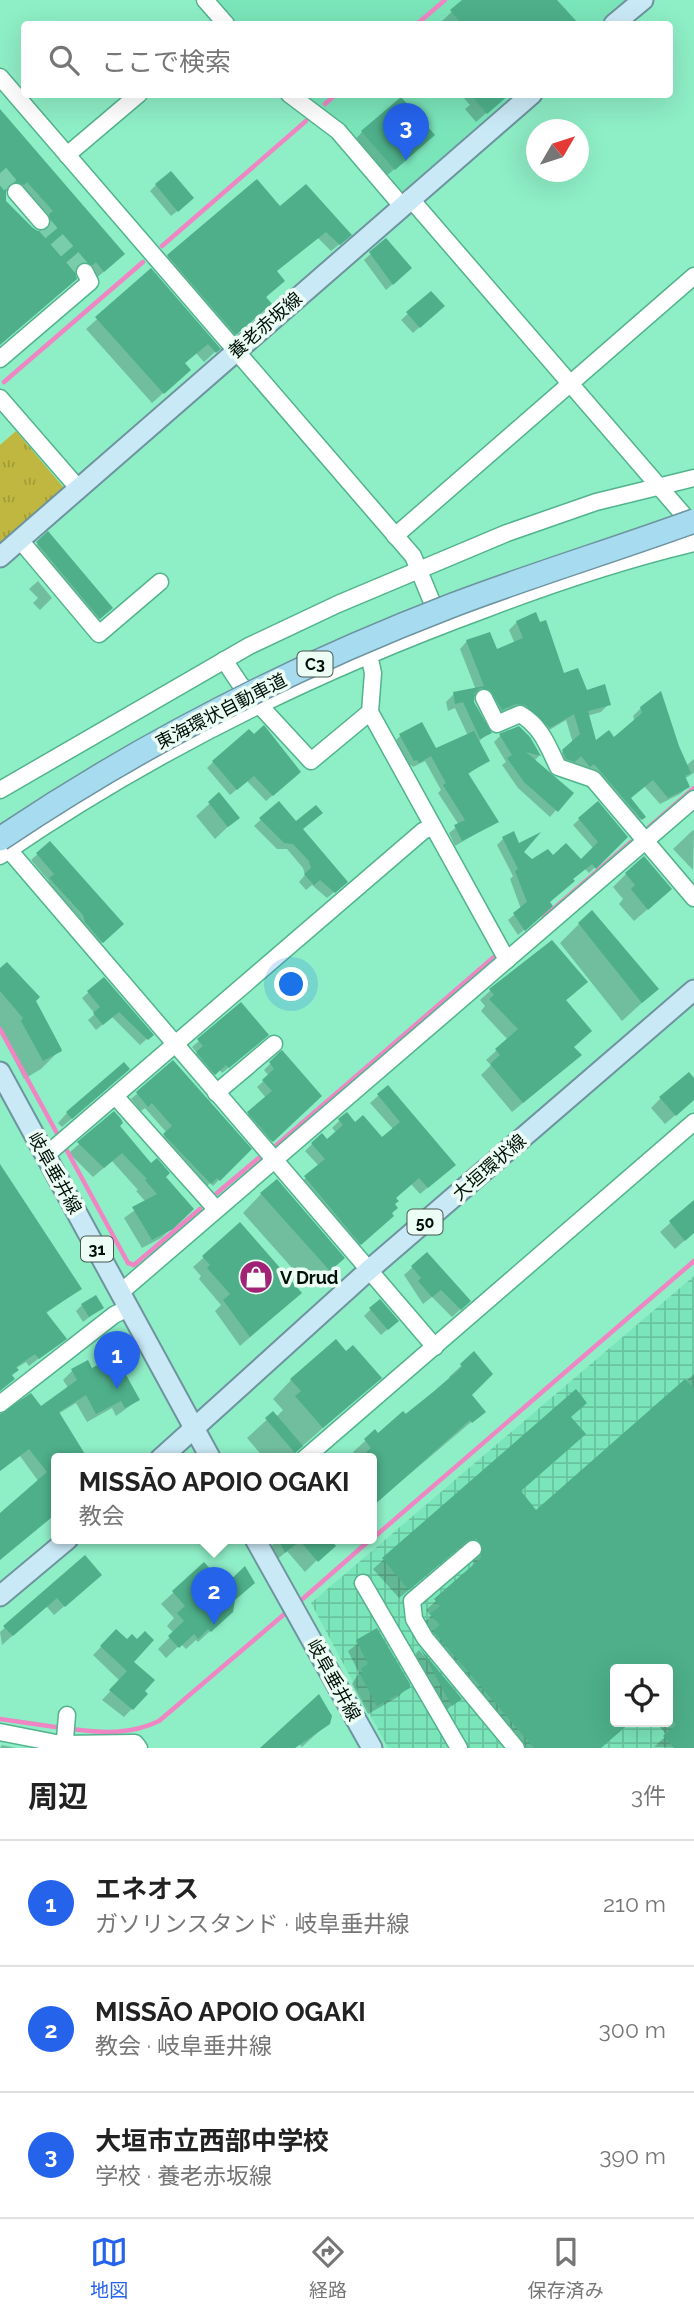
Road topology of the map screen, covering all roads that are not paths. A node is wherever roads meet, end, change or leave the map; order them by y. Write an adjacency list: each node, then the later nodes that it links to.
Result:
1 (205, 0): 3 (street)
2 (643, 0): 4 (main road)
3 (221, 21)
4 (618, 21)
5 (0, 77): 9 (street)
6 (134, 98): 9 (street)
7 (294, 98): 11 (street)
8 (527, 98): 11 (main road, 養老赤坂線)
9 (68, 155): 15 (street)
10 (16, 192): 12 (street)
11 (406, 202): 15 (main road, 養老赤坂線); 17 (street)
12 (41, 221)
13 (85, 272): 16 (street)
14 (694, 276): 17 (street)
15 (237, 350): 21 (main road, 養老赤坂線); 23 (street)
16 (0, 359)
17 (569, 384): 20 (street); 23 (street)
18 (0, 398): 21 (street)
19 (694, 478): 20 (street)
20 (659, 487): 22 (street); 27 (street)
21 (79, 489): 24 (main road, 養老赤坂線)
22 (694, 525): 39 (highway, 東海環状自動車道 / C3, bridge)
23 (396, 536): 27 (street)
24 (20, 540): 26 (main road, 養老赤坂線); 28 (street)
25 (694, 543): 29 (street)
26 (0, 557)
27 (419, 568): 29 (street); 31 (street)
28 (160, 582)
29 (441, 625): 30 (street)
30 (369, 655): 33 (street); 34 (street)
31 (223, 660): 33 (street); 35 (street)
32 (484, 698): 38 (street)
33 (261, 705): 34 (street); 39 (street)
34 (370, 712): 37 (street)
35 (0, 790)
36 (694, 799): 38 (street)
37 (432, 827): 41 (street); 44 (street)
38 (645, 841): 40 (street); 41 (street)
39 (3, 848): 44 (street)
40 (694, 898)
41 (507, 960): 50 (street)
42 (694, 989): 52 (main road, 大垣環状線 / 50)
43 (274, 1044): 46 (street)
44 (175, 1046): 46 (street); 47 (street)
45 (0, 1072): 49 (main road, 岐阜垂井線 / 31)
46 (216, 1093): 50 (street)
47 (116, 1097): 49 (street); 51 (street)
48 (694, 1122): 54 (street)
49 (45, 1156): 53 (main road, 岐阜垂井線 / 31)
50 (273, 1161): 51 (street); 52 (street)
51 (216, 1209): 53 (street)
52 (369, 1270): 54 (street); 56 (main road, 大垣環状線 / 50)
53 (124, 1300): 55 (street); 56 (main road, 岐阜垂井線 / 31)
54 (435, 1348): 59 (street)
55 (0, 1404)
56 (193, 1427): 57 (main road, 大垣環状線 / 50); 58 (main road, 岐阜垂井線 / 31)
57 (166, 1453)
58 (208, 1453)
59 (311, 1453)
60 (62, 1544): 64 (main road)
61 (258, 1544): 69 (main road, 岐阜垂井線)
62 (473, 1549): 71 (street)
63 (363, 1583): 70 (street)
64 (0, 1596)
65 (67, 1714): 67 (street)
66 (0, 1732): 67 (street)
67 (61, 1743): 68 (street)
68 (139, 1748)
69 (372, 1748)
70 (459, 1748)
71 (516, 1748)

